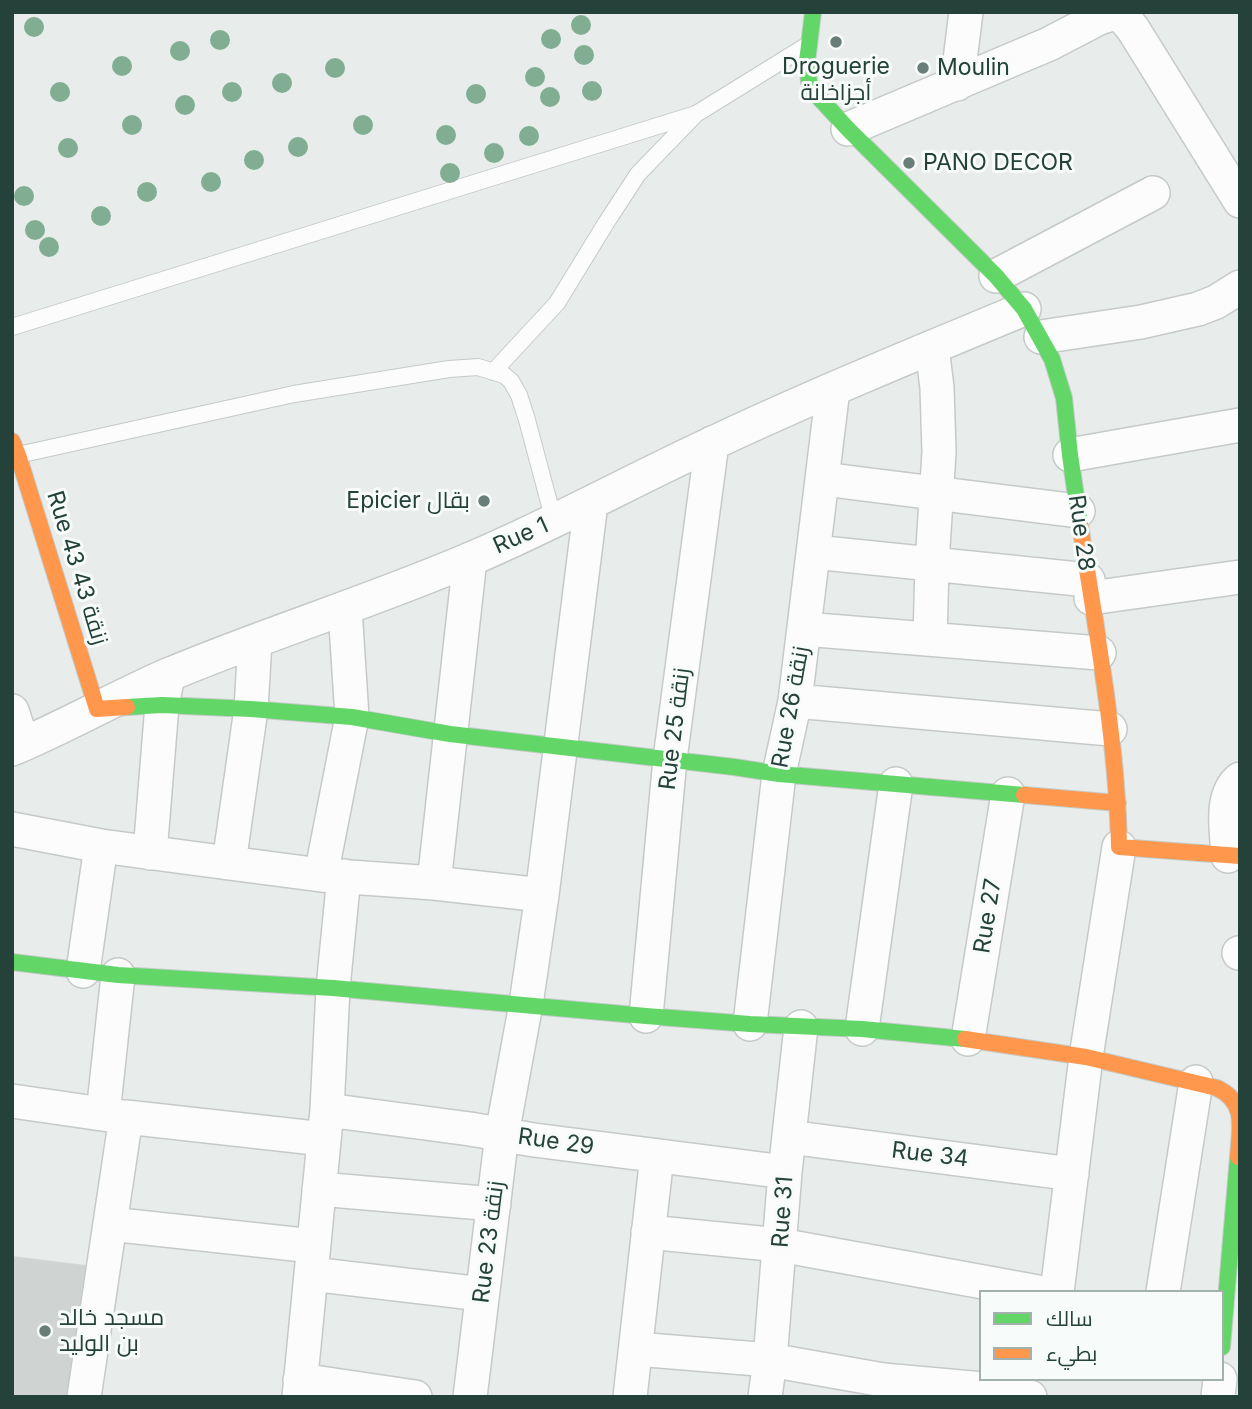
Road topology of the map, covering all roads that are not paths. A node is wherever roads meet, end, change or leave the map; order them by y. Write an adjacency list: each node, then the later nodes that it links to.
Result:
1 (813, 12): 4 (street)
2 (966, 12): 5 (street)
3 (1051, 28): 5 (street); 9 (street)
4 (810, 44): 6 (lane); 7 (street, Rue 28)
5 (957, 84): 7 (street)
6 (696, 114): 13 (lane); 16 (lane)
7 (848, 130): 10 (street, Rue 28)
8 (1153, 193): 10 (street)
9 (1240, 201)
10 (996, 276): 12 (street, Rue 28)
11 (1240, 287): 14 (street)
12 (1024, 309): 14 (street, Rue 28); 15 (street, Rue 1)
13 (12, 327)
14 (1041, 337): 21 (street, Rue 28)
15 (932, 347): 17 (street, Rue 1); 23 (street)
16 (492, 372): 20 (lane); 26 (lane)
17 (832, 389): 19 (street, Rue 1); 22 (street, Rue 26 زنقة)
18 (1240, 425): 21 (street)
19 (712, 443): 24 (street, Rue 1); 47 (street, Rue 25 زنقة)
20 (15, 448): 39 (street, Rue 43 زنقة 43)
21 (1070, 455): 25 (street, Rue 28)
22 (823, 479): 23 (street); 27 (street, Rue 26 زنقة)
23 (937, 493): 25 (street); 29 (street)
24 (590, 503): 26 (street, Rue 1); 46 (street, Rue 23 زنقة)
25 (1078, 511): 31 (street, Rue 28)
26 (554, 521): 28 (street, Rue 1)
27 (814, 552): 29 (street); 33 (street, Rue 26 زنقة)
28 (470, 559): 32 (street, Rue 1); 44 (street)
29 (932, 564): 31 (street); 34 (street)
30 (1240, 577): 31 (street)
31 (1089, 589): 36 (street, Rue 28)
32 (345, 609): 35 (street, Rue 1); 42 (street)
33 (804, 629): 34 (street); 38 (street, Rue 26 زنقة)
34 (930, 639): 36 (street)
35 (255, 641): 37 (street, Rue 1); 40 (street)
36 (1099, 653): 43 (street, Rue 28)
37 (165, 690): 39 (street, Rue 1); 40 (street); 56 (street)
38 (795, 701): 43 (street); 48 (street, Rue 26 زنقة)
39 (97, 709): 45 (street, Rue 1)
40 (251, 709): 42 (street); 58 (street)
41 (12, 711): 45 (street)
42 (352, 717): 44 (street); 59 (street)
43 (1110, 729): 52 (street, Rue 28)
44 (450, 734): 46 (street); 60 (street)
45 (18, 747)
46 (562, 747): 47 (street); 61 (street, Rue 23 زنقة)
47 (670, 759): 48 (street); 67 (street, Rue 25 زنقة)
48 (779, 774): 50 (street); 68 (street, Rue 26 زنقة)
49 (1240, 779): 57 (street)
50 (896, 784): 51 (street); 70 (street)
51 (1009, 794): 52 (street); 71 (street, Rue 27)
52 (1118, 803): 55 (street, Rue 28)
53 (12, 829): 54 (street)
54 (101, 846): 56 (street); 63 (street)
55 (1119, 847): 57 (street); 72 (street, Rue 28)
56 (150, 853): 58 (street)
57 (1234, 856)
58 (229, 863): 59 (street)
59 (332, 875): 60 (street); 65 (street)
60 (434, 883): 61 (street)
61 (542, 895): 66 (street, Rue 23 زنقة)
62 (12, 962): 63 (street)
63 (83, 971): 64 (street)
64 (118, 975): 65 (street); 75 (street)
65 (333, 988): 66 (street); 76 (street)
66 (526, 1004): 67 (street); 77 (street, Rue 23 زنقة)
67 (646, 1016): 68 (street)
68 (750, 1024): 69 (street)
69 (801, 1027): 70 (street); 78 (street, Rue 31)
70 (862, 1029): 71 (street)
71 (968, 1039): 72 (street)
72 (1086, 1057): 73 (street); 81 (street, Rue 28)
73 (1220, 1089): 90 (street); 92 (street)
74 (12, 1101): 75 (street, Rue 29)
75 (114, 1116): 76 (street, Rue 29); 84 (street)
76 (325, 1125): 77 (street, Rue 29); 82 (street)
77 (502, 1134): 79 (street, Rue 29); 83 (street, Rue 23 زنقة)
78 (789, 1136): 80 (street, Rue 31); 81 (street, Rue 34)
79 (657, 1156): 80 (street, Rue 29); 85 (street)
80 (785, 1172): 86 (street, Rue 31)
81 (1072, 1174): 89 (street, Rue 28)
82 (319, 1189): 83 (street); 87 (street)
83 (494, 1204): 91 (street, Rue 23 زنقة)
84 (110, 1224): 87 (street); 98 (street)
85 (648, 1232): 86 (street); 93 (street)
86 (780, 1245): 88 (street); 94 (street, Rue 31)
87 (312, 1260): 91 (street); 95 (street)
88 (1027, 1290)
89 (1057, 1290)
90 (1164, 1290)
91 (482, 1294): 100 (street, Rue 23 زنقة)
92 (1224, 1312)
93 (636, 1349): 94 (street); 101 (street)
94 (770, 1360): 96 (street); 102 (street, Rue 31)
95 (300, 1388): 99 (street)
96 (882, 1388): 97 (street)
97 (993, 1393): 103 (street)
98 (84, 1397)
99 (415, 1397)
100 (470, 1397)
101 (629, 1397)
102 (765, 1397)
103 (1030, 1397)

